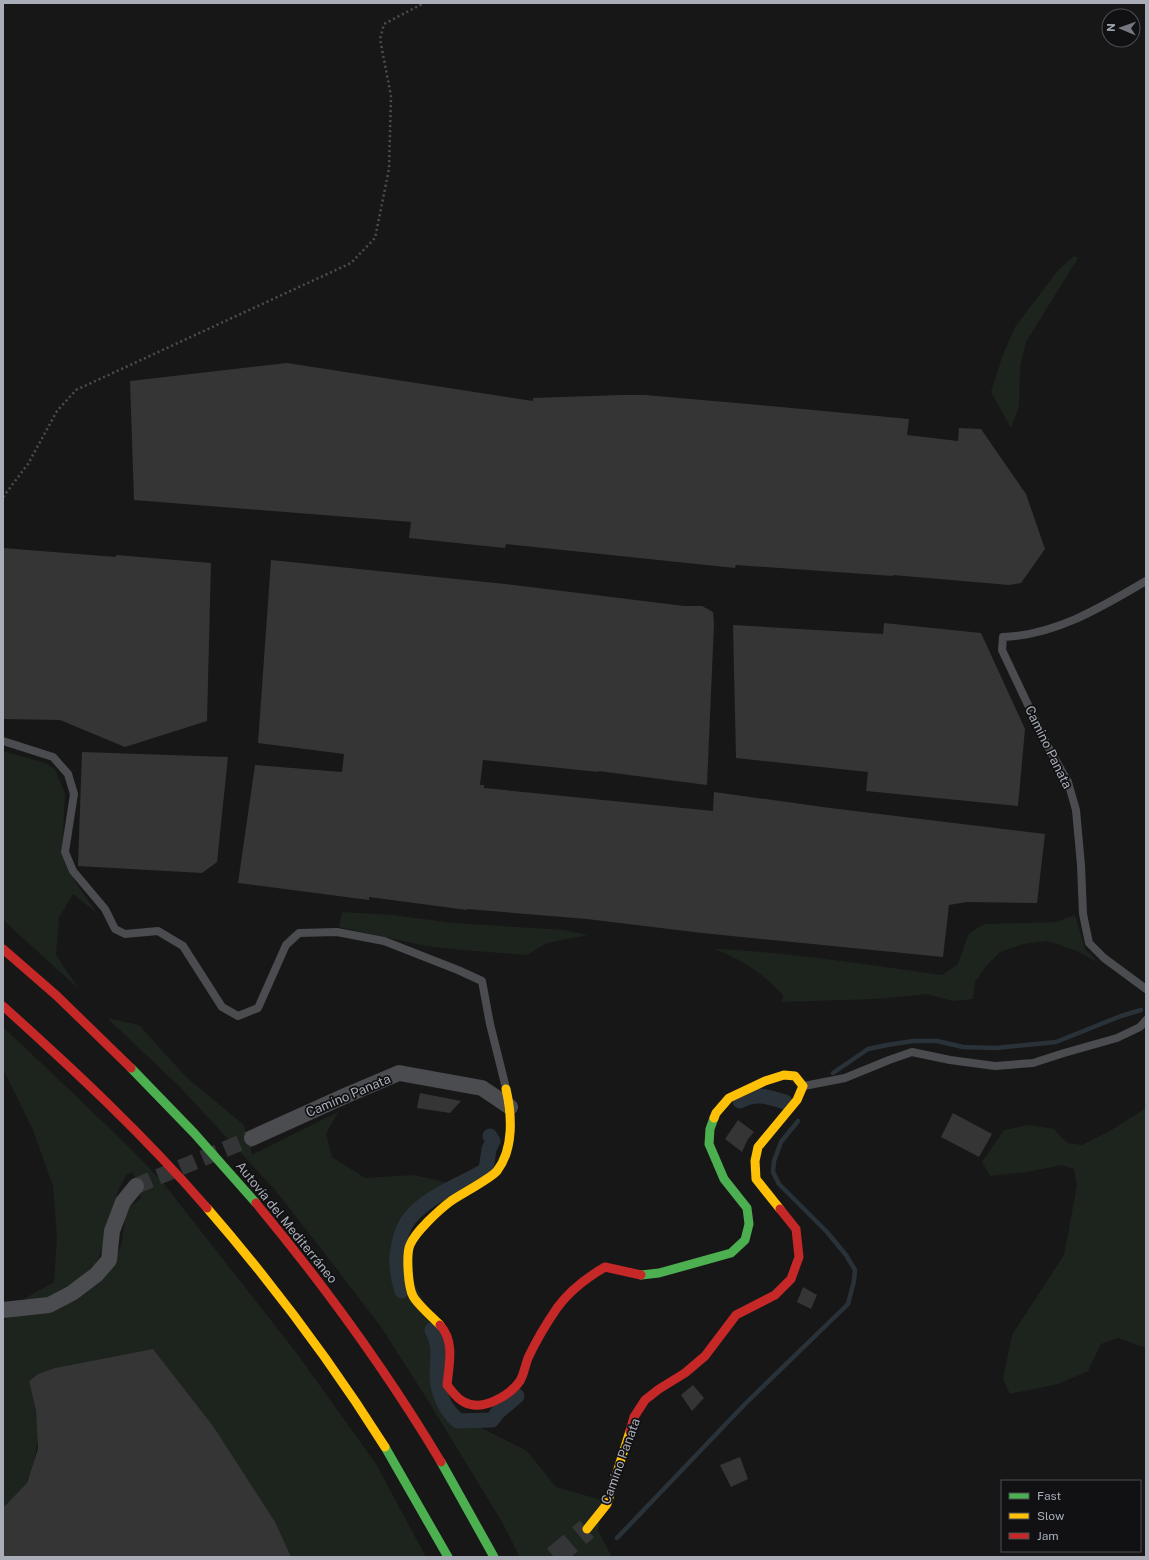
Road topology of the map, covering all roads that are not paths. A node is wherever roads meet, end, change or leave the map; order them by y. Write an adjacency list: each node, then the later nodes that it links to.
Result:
1 (1146, 580): 4 (lane, Camino Panata)
2 (3, 741): 8 (lane)
3 (3, 949): 15 (main road, Autovía del Mediterráneo)
4 (1146, 989)
5 (3, 1006): 14 (main road)
6 (1146, 1020): 7 (lane)
7 (804, 1086): 9 (main road); 13 (main road, Camino Panata)
8 (506, 1089): 9 (main road)
9 (510, 1107): 10 (street, Camino Panata)
10 (252, 1138)
11 (136, 1186): 12 (street)
12 (3, 1310)
13 (587, 1529)
14 (448, 1557)
15 (494, 1557)

